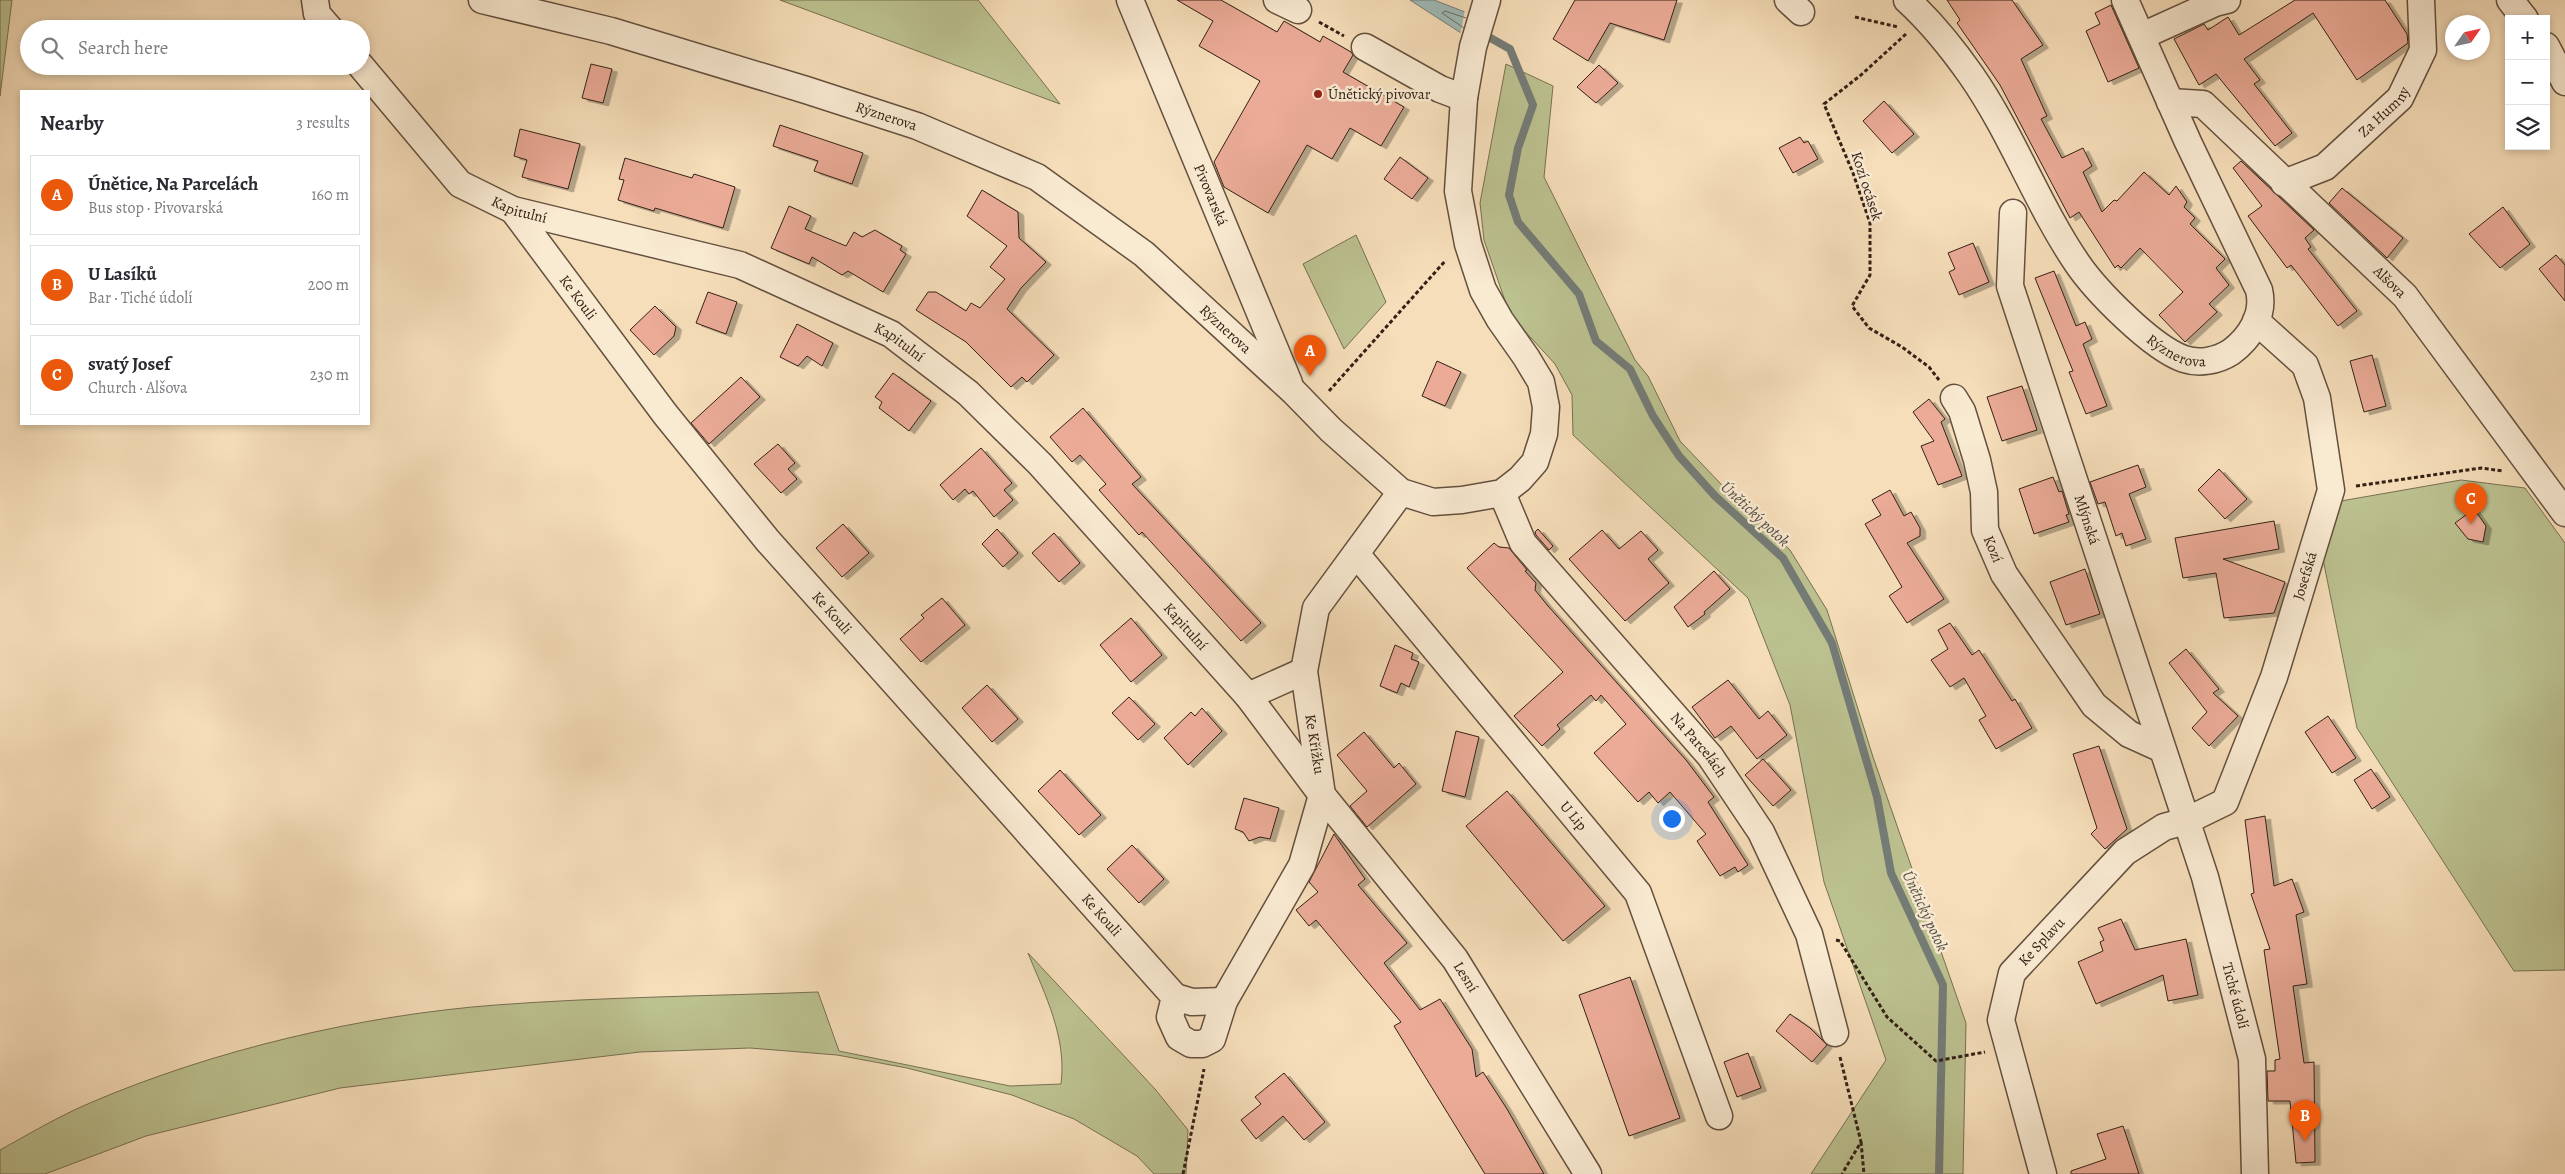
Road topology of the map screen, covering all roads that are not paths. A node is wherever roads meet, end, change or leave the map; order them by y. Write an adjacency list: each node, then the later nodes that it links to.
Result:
1 (315, 0): 11 (street)
2 (482, 0): 23 (street, Rýznerova)
3 (1130, 0): 23 (street, Pivovarská)
4 (1487, 0): 17 (street, Rýznerova)
5 (1907, 0): 22 (street, Rýznerova)
6 (2125, 0): 12 (street, Rýznerova)
7 (2227, 0): 12 (street)
8 (2421, 0): 19 (street, Za Humny)
9 (2510, 0): 10 (street)
10 (2522, 15)
11 (322, 20)
12 (2142, 36): 18 (street, Rýznerova)
13 (1365, 47): 17 (street)
14 (2550, 54): 16 (street)
15 (369, 75): 20 (street, Kapitulní)
16 (2565, 82)
17 (1464, 98): 26 (street, Rýznerova)
18 (2170, 102): 19 (street, Alšova); 22 (street, Rýznerova)
19 (2284, 183): 27 (street, Alšova)
20 (513, 210): 30 (street, Kapitulní); 34 (street, Ke Kouli)
21 (2013, 214): 31 (street, Mlýnská)
22 (2256, 321): 33 (street, Josefská)
23 (1292, 391): 25 (street, Rýznerova)
24 (1954, 398): 31 (street, Kozí)
25 (1401, 492): 26 (street, Rýznerova); 28 (street, Ke Křížku)
26 (1502, 493): 36 (street, Na Parcelách)
27 (2565, 514)
28 (1357, 555): 29 (street, Ke Křížku); 37 (street, U Lip)
29 (1304, 672): 30 (street); 32 (street, Ke Křížku)
30 (1248, 696): 32 (street, Kapitulní)
31 (2162, 749): 33 (street, Mlýnská)
32 (1322, 795): 35 (street, Ke Křížku); 38 (street, Lesní)
33 (2186, 821): 39 (street, Ke Splavu); 40 (street, Tiché údolí)
34 (1175, 996): 35 (street); 35 (street)
35 (1224, 1001)
36 (1834, 1033)
37 (1720, 1116)
38 (1588, 1174)
39 (2043, 1174)
40 (2255, 1174)

